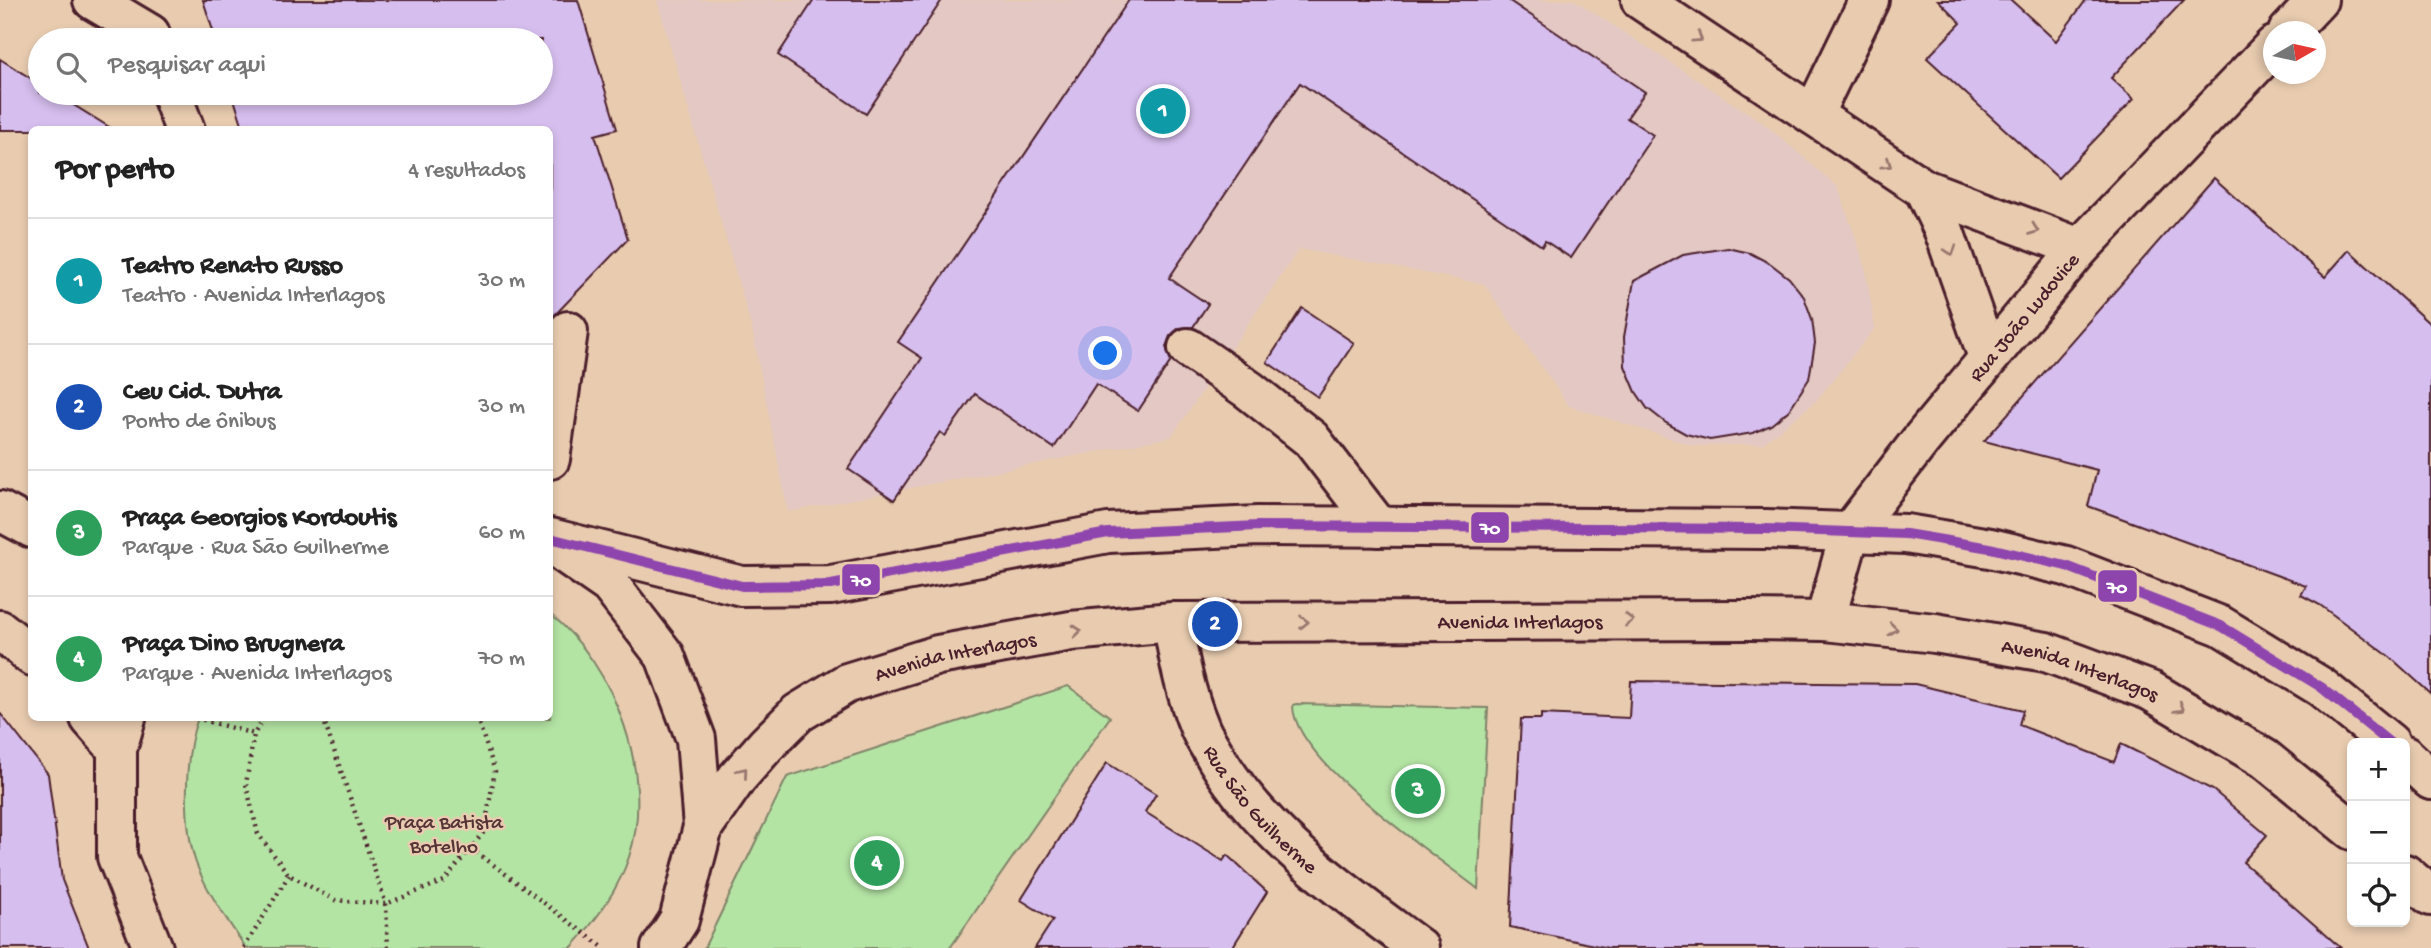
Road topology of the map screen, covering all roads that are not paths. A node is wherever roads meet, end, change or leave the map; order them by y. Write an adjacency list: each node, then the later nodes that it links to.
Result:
1 (93, 0): 6 (main road)
2 (1641, 0): 9 (main road, one-way to 9)
3 (1869, 0): 9 (main road)
4 (2318, 0): 5 (main road)
5 (2298, 21)
6 (147, 25)
7 (2263, 56): 12 (main road, Rua João Ludovice)
8 (176, 105): 10 (main road)
9 (1813, 115): 11 (main road, one-way to 11)
10 (183, 126)
11 (1924, 189): 12 (main road, one-way to 12); 15 (main road, one-way to 15)
12 (2080, 248): 15 (main road, Rua João Ludovice)
13 (568, 331): 16 (main road)
14 (1188, 348): 19 (main road)
15 (1988, 358): 20 (main road, Rua João Ludovice)
16 (553, 438)
17 (0, 511): 18 (main road)
18 (28, 526)
19 (1379, 527): 20 (main road); 21 (main road)
20 (1850, 532): 23 (main road, Rua João Ludovice); 29 (main road)
21 (553, 542)
22 (553, 543): 33 (main road)
23 (1825, 621): 24 (main road, Avenida Interlagos, one-way to 23); 32 (main road, Avenida Interlagos, one-way to 32)
24 (1173, 622): 33 (main road, Avenida Interlagos, one-way to 24); 38 (main road, Rua São Guilherme)
25 (0, 630): 26 (main road)
26 (28, 653)
27 (96, 721): 28 (main road)
28 (121, 733): 36 (main road)
29 (2384, 738)
30 (2410, 761): 31 (main road)
31 (2431, 780)
32 (2347, 826)
33 (703, 828): 37 (main road)
34 (2410, 878): 35 (main road)
35 (2431, 896)
36 (153, 948)
37 (661, 948)
38 (1419, 948)

